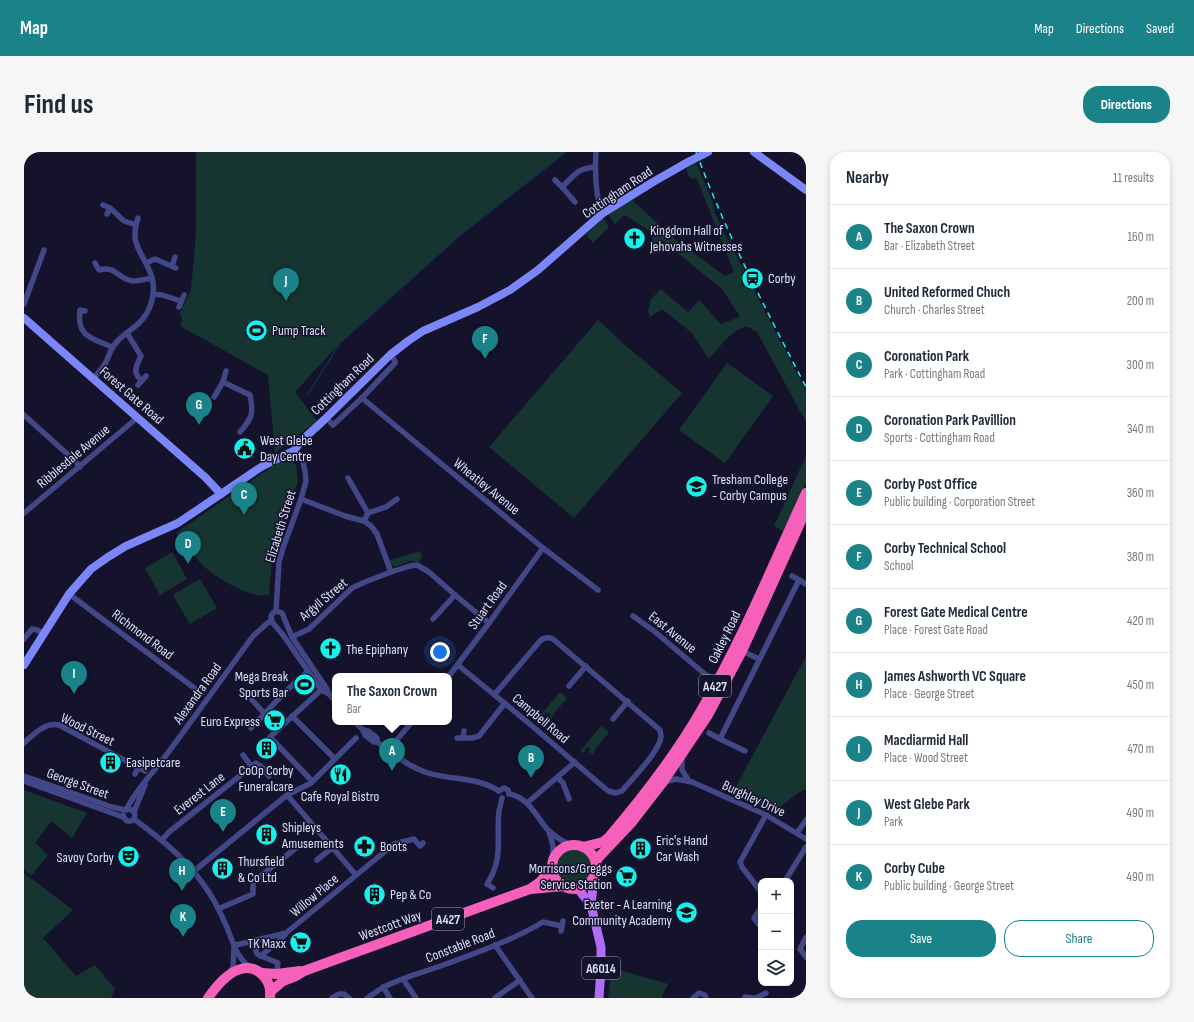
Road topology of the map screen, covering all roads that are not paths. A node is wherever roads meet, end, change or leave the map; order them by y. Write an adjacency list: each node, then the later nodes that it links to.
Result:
1 (596, 152): 4 (street)
2 (708, 152): 11 (street, Cottingham Road, bridge)
3 (754, 152): 7 (street)
4 (595, 167): 6 (street); 11 (street)
5 (555, 180): 6 (street)
6 (562, 187): 8 (street)
7 (806, 190)
8 (575, 202)
9 (103, 205): 10 (street)
10 (110, 208): 12 (street); 14 (street)
11 (603, 213): 27 (street, Cottingham Road)
12 (107, 214)
13 (138, 218): 14 (street)
14 (136, 225): 18 (street)
15 (44, 250): 22 (street)
16 (176, 257): 18 (street)
17 (94, 263): 19 (street)
18 (146, 263): 19 (street)
19 (152, 278): 20 (street)
20 (153, 294): 21 (street); 25 (street)
21 (184, 295)
22 (24, 304)
23 (85, 311): 26 (street)
24 (24, 318): 29 (street, Forest Gate Road)
25 (128, 333): 26 (street); 30 (street)
26 (112, 347): 29 (street)
27 (390, 356): 33 (street); 38 (street, Cottingham Road)
28 (226, 371): 31 (street)
29 (93, 379): 35 (street, Forest Gate Road)
30 (142, 381)
31 (223, 382): 32 (street); 37 (street)
32 (214, 397)
33 (362, 398): 36 (street); 49 (street, Wheatley Avenue)
34 (24, 416): 39 (street)
35 (138, 418): 39 (street, Ribblesdale Avenue); 42 (street, Forest Gate Road)
36 (330, 422)
37 (240, 432)
38 (295, 450): 42 (street, Cottingham Road); 43 (street, Elizabeth Street)
39 (80, 467): 46 (street, Ribblesdale Avenue)
40 (348, 478): 47 (street)
41 (806, 493): 73 (highway, Oakley Road / A427)
42 (222, 494): 55 (street, Cottingham Road)
43 (301, 499): 48 (street); 57 (street, Elizabeth Street)
44 (397, 499): 47 (street)
45 (806, 510): 66 (highway, Oakley Road / A427)
46 (24, 513)
47 (368, 513): 48 (street)
48 (364, 521): 50 (street)
49 (543, 548): 54 (street, Wheatley Avenue); 62 (street, Stuart Road)
50 (391, 572): 56 (street, Argyll Street); 64 (street, Argyll Street)
51 (792, 576): 52 (street)
52 (799, 580): 53 (street); 67 (street)
53 (806, 584)
54 (598, 590)
55 (70, 594): 63 (street, Cottingham Road); 76 (street, Richmond Road)
56 (455, 595): 60 (street); 62 (street, Argyll Street)
57 (276, 611): 59 (street); 61 (street)
58 (633, 616): 73 (street, East Avenue)
59 (284, 618): 61 (street); 64 (street)
60 (433, 619)
61 (272, 622): 71 (street); 111 (street, Alexandra Road)
62 (489, 623): 69 (street, Stuart Road)
63 (44, 634): 65 (street); 68 (street, Cottingham Road)
64 (292, 637): 77 (street)
65 (24, 639)
66 (742, 651): 67 (street, Oakley Road); 96 (highway, Oakley Road / A427)
67 (759, 659): 92 (street)
68 (24, 665)
69 (458, 665): 72 (street, Stuart Road); 78 (street, Campbell Road)
70 (586, 666): 74 (street); 78 (street); 81 (street)
71 (308, 671): 75 (street); 83 (street)
72 (451, 673)
73 (718, 682): 131 (highway, Oakley Road / A427)
74 (570, 686)
75 (322, 690): 77 (street); 84 (street)
76 (201, 693)
77 (329, 694): 79 (street)
78 (494, 695): 82 (street, Campbell Road)
79 (332, 698)
80 (252, 700): 83 (street)
81 (628, 702): 85 (street); 99 (street, Campbell Road)
82 (505, 703): 90 (street); 99 (street, Campbell Road)
83 (265, 714): 88 (street)
84 (292, 716): 98 (street); 108 (street)
85 (613, 719)
86 (358, 725): 94 (street)
87 (409, 725): 94 (street)
88 (251, 728)
89 (709, 733): 92 (street)
90 (461, 736)
91 (356, 738): 98 (street)
92 (720, 739): 95 (street)
93 (24, 744): 101 (street, Wood Street)
94 (388, 750): 112 (street)
95 (745, 751)
96 (683, 754): 109 (highway, Oakley Road / A427); 110 (street)
97 (243, 755): 100 (street)
98 (335, 759): 108 (street)
99 (575, 762): 106 (street)
100 (252, 767): 105 (street); 126 (street, Everest Lane)
101 (138, 768): 102 (street, Wood Street); 103 (street)
102 (145, 771)
103 (135, 774)
104 (24, 776): 118 (street, George Street)
105 (269, 776)
106 (558, 778): 116 (street); 117 (street)
107 (24, 781): 121 (street, George Street)
108 (312, 781): 114 (street)
109 (663, 782): 110 (street, Burghley Drive); 134 (highway, Oakley Road / A427)
110 (689, 782): 119 (street, Burghley Drive)
111 (145, 783): 118 (street, Alexandra Road); 120 (street, Alexandra Road)
112 (499, 791): 113 (street); 115 (street)
113 (510, 794): 115 (street); 117 (street)
114 (287, 795): 130 (street); 136 (street)
115 (502, 798): 141 (street)
116 (569, 799)
117 (527, 802): 123 (street)
118 (126, 810): 120 (street, George Street); 121 (street, George Street)
119 (766, 815): 124 (street, Burghley Drive); 142 (street)
120 (134, 816): 121 (street, George Street); 126 (street, George Street)
121 (123, 817)
122 (806, 820): 124 (street)
123 (548, 830): 129 (street); 135 (street)
124 (797, 833): 125 (street, Burghley Drive)
125 (806, 839)
126 (162, 840): 136 (street, George Street)
127 (420, 843): 137 (street, Willow Place)
128 (301, 844): 146 (street)
129 (570, 845): 131 (highway); 135 (highway)
130 (333, 847): 133 (street); 137 (street)
131 (583, 847): 134 (highway)
132 (806, 847): 139 (street)
133 (317, 860)
134 (596, 864): 138 (highway)
135 (553, 865): 140 (highway); 143 (highway, Westcott Way / A427)
136 (194, 872): 146 (street, George Street)
137 (356, 876): 150 (street, Willow Place)
138 (594, 877): 144 (highway); 145 (main road, A6014)
139 (787, 878)
140 (563, 886): 143 (highway, Westcott Way / A427); 144 (highway)
141 (493, 888)
142 (758, 888)
143 (530, 889): 158 (highway, Westcott Way / A427)
144 (578, 889): 145 (main road, A6014)
145 (591, 904): 175 (main road, A6014)
146 (218, 909): 154 (street, George Street)
147 (758, 912): 148 (street)
148 (758, 923)
149 (562, 926): 153 (street, Constable Road)
150 (286, 933): 152 (street, Willow Place); 155 (street, Willow Place)
151 (806, 936): 156 (street)
152 (253, 941): 154 (street, Willow Place); 155 (street)
153 (496, 945): 161 (street); 163 (street, Constable Road)
154 (235, 946): 159 (street, George Street); 160 (street, George Street)
155 (261, 956): 157 (street)
156 (806, 958)
157 (277, 969)
158 (304, 971): 159 (highway, Westcott Way / A427); 165 (highway, Westcott Way / A427)
159 (258, 972): 160 (highway, Westcott Way); 165 (highway)
160 (228, 976): 167 (highway)
161 (520, 980): 173 (street); 174 (street)
162 (405, 982): 172 (street)
163 (383, 987): 170 (street, Constable Road); 171 (street)
164 (766, 993): 178 (street)
165 (270, 995)
166 (745, 997): 178 (street)
167 (208, 998)
168 (332, 998): 169 (street)
169 (349, 998)
170 (367, 998)
171 (390, 998)
172 (416, 998)
173 (495, 998)
174 (532, 998)
175 (599, 998)
176 (693, 998): 177 (street)
177 (706, 998)
178 (755, 998)

